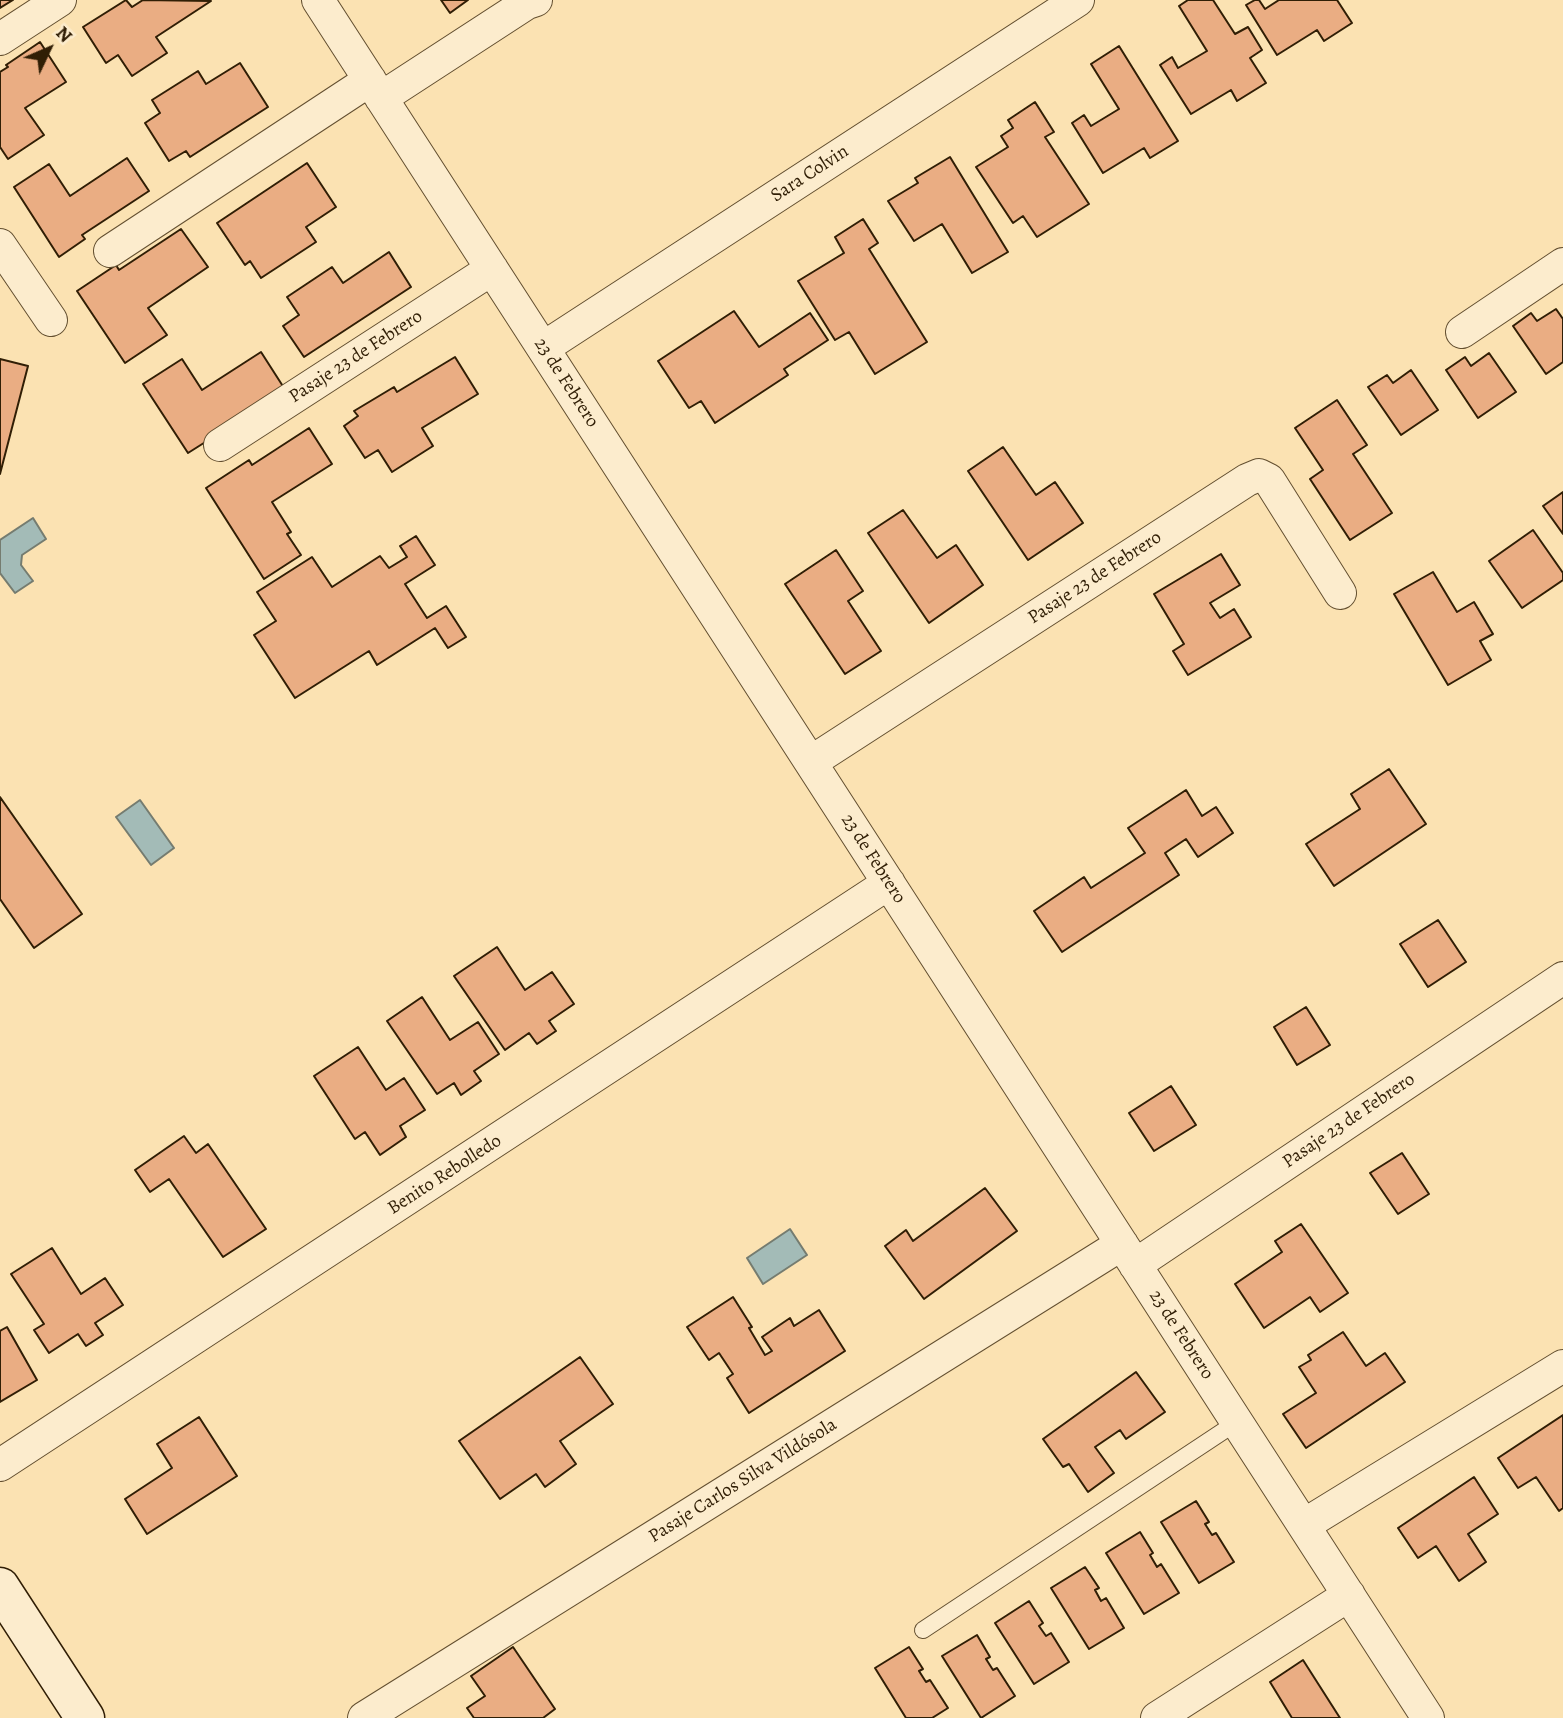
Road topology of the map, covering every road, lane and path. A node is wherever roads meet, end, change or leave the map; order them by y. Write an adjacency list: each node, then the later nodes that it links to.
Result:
1 (60, 0): 5 (street)
2 (318, 0): 6 (street, 23 de Febrero)
3 (536, 0): 6 (street)
4 (1078, 0): 13 (street, Sara Colvin)
5 (0, 40)
6 (376, 89): 8 (street); 10 (street, 23 de Febrero)
7 (0, 245): 11 (street)
8 (110, 251)
9 (1563, 264): 12 (street)
10 (492, 269): 13 (street, 23 de Febrero); 14 (street, Pasaje 23 de Febrero)
11 (51, 320)
12 (1462, 332)
13 (543, 348): 16 (street, 23 de Febrero)
14 (220, 445)
15 (1340, 593): 16 (street, Pasaje 23 de Febrero)
16 (811, 762): 17 (street, 23 de Febrero)
17 (889, 883): 19 (street, 23 de Febrero); 22 (street, Benito Rebolledo)
18 (1563, 978): 19 (street, Pasaje 23 de Febrero)
19 (1129, 1254): 21 (street, 23 de Febrero); 28 (street, Pasaje Carlos Silva Vildósola)
20 (1563, 1366): 23 (street)
21 (1237, 1422): 23 (street, 23 de Febrero); 26 (lane)
22 (0, 1465)
23 (1304, 1525): 25 (street, 23 de Febrero)
24 (0, 1587): 27 (street)
25 (1349, 1595): 29 (street); 30 (street, 23 de Febrero)
26 (923, 1630)
27 (85, 1718)
28 (364, 1718)
29 (1157, 1718)
30 (1428, 1718)

